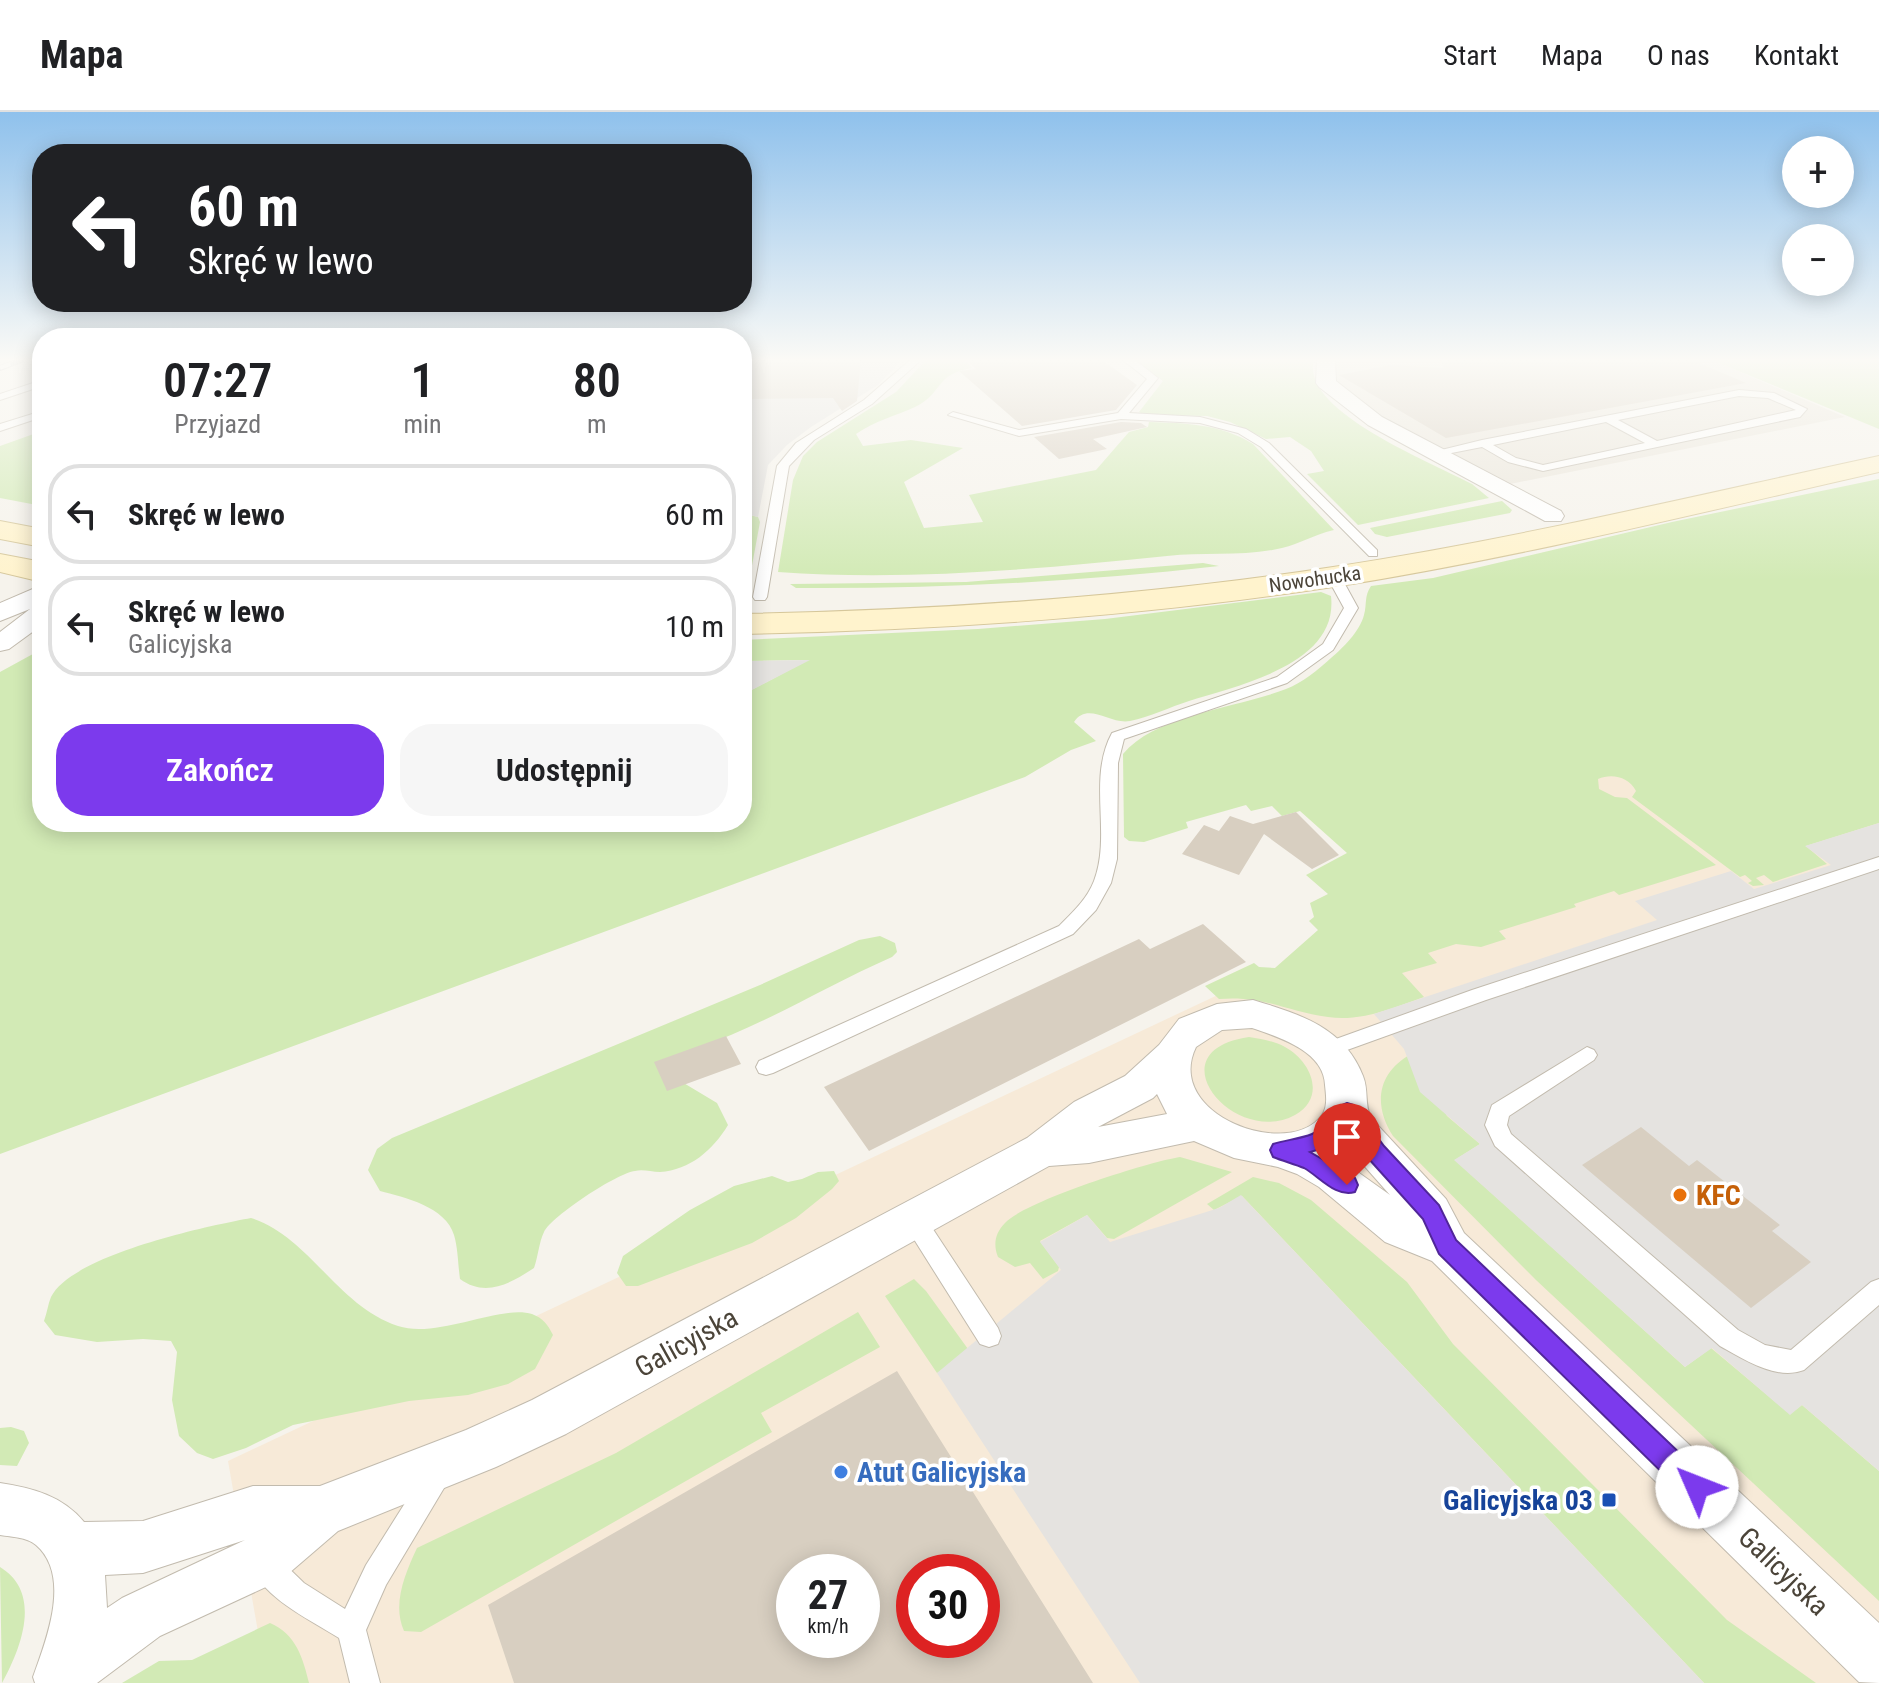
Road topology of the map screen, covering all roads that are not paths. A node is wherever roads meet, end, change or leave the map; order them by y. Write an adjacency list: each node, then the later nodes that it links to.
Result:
1 (818, 433): 20 (lane)
2 (1246, 433): 16 (lane)
3 (1396, 433): 10 (street)
4 (1532, 433): 7 (lane)
5 (1635, 433): 8 (lane)
6 (1711, 433): 8 (lane)
7 (1482, 443): 8 (lane); 10 (lane)
8 (1657, 445)
9 (1879, 447): 12 (main road, Nowohucka)
10 (1431, 454): 12 (street)
11 (1879, 464): 19 (main road, Nowohucka)
12 (1553, 516): 16 (main road, Nowohucka)
13 (32, 528): 14 (street)
14 (0, 530): 15 (main road)
15 (32, 536)
16 (1373, 553): 21 (main road, Nowohucka)
17 (0, 563): 18 (main road)
18 (32, 570)
19 (1334, 577): 25 (main road, Nowohucka); 31 (lane)
20 (752, 593)
21 (752, 597)
22 (32, 598): 23 (street)
23 (0, 613)
24 (32, 620): 26 (street)
25 (752, 624)
26 (0, 643)
27 (1879, 863): 28 (lane)
28 (1329, 1049): 29 (street); 32 (street)
29 (1172, 1055): 33 (street); 34 (street, Galicyjska)
30 (1587, 1055): 38 (lane)
31 (766, 1067)
32 (1347, 1111): 35 (street); 37 (street, Galicyjska)
33 (1199, 1124): 34 (street, Galicyjska); 35 (street)
34 (1042, 1150): 36 (street, Galicyjska)
35 (1281, 1150): 37 (street, Galicyjska)
36 (913, 1218): 39 (lane); 40 (street, Galicyjska)
37 (1448, 1247): 46 (street, Galicyjska)
38 (1879, 1290)
39 (989, 1336)
40 (446, 1462): 42 (street, Galicyjska); 45 (lane)
41 (0, 1509): 43 (street)
42 (320, 1512): 43 (street, Galicyjska); 44 (street, Galicyjska)
43 (73, 1549): 47 (street)
44 (262, 1561): 45 (lane); 47 (street, Galicyjska)
45 (351, 1629): 48 (lane)
46 (1879, 1662)
47 (60, 1678)
48 (365, 1683)

